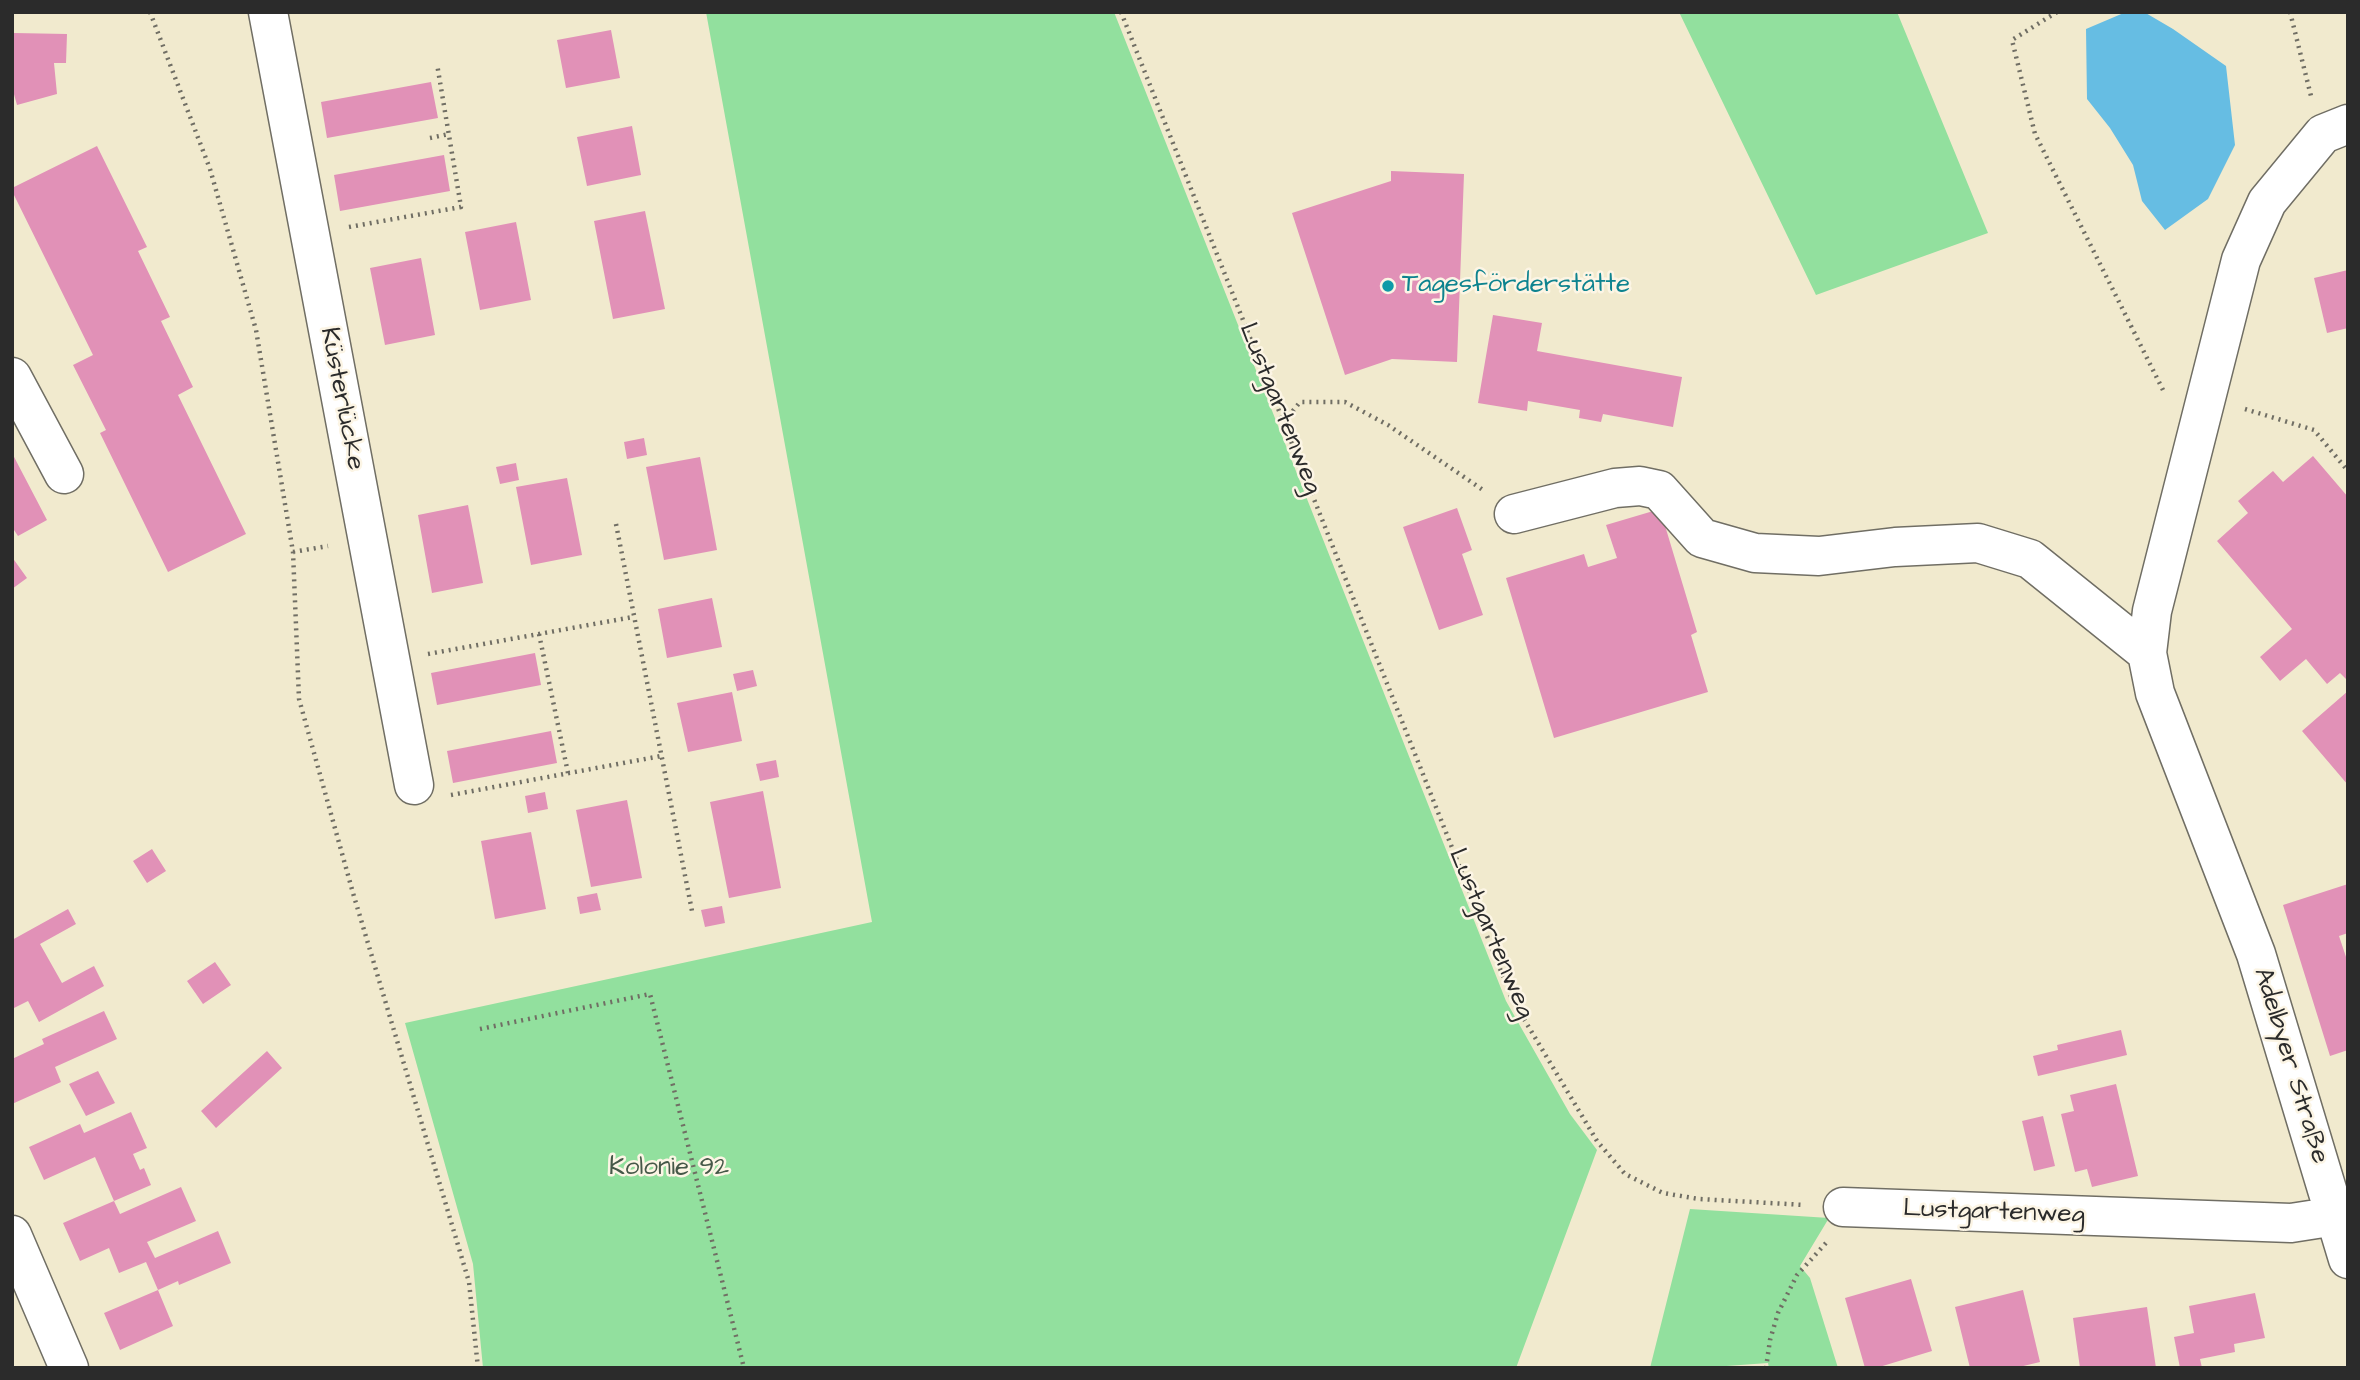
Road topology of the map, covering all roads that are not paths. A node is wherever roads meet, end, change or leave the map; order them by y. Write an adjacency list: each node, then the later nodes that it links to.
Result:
1 (268, 12): 7 (street, Küsterlücke)
2 (2335, 129): 6 (street, Adelbyer Straße)
3 (12, 377): 4 (street)
4 (64, 474)
5 (1514, 514): 6 (street)
6 (2147, 653): 9 (street, Adelbyer Straße)
7 (414, 785)
8 (1843, 1207): 9 (street, Lustgartenweg)
9 (2336, 1216): 11 (street, Adelbyer Straße)
10 (12, 1235): 12 (street)
11 (2348, 1259)
12 (69, 1368)

